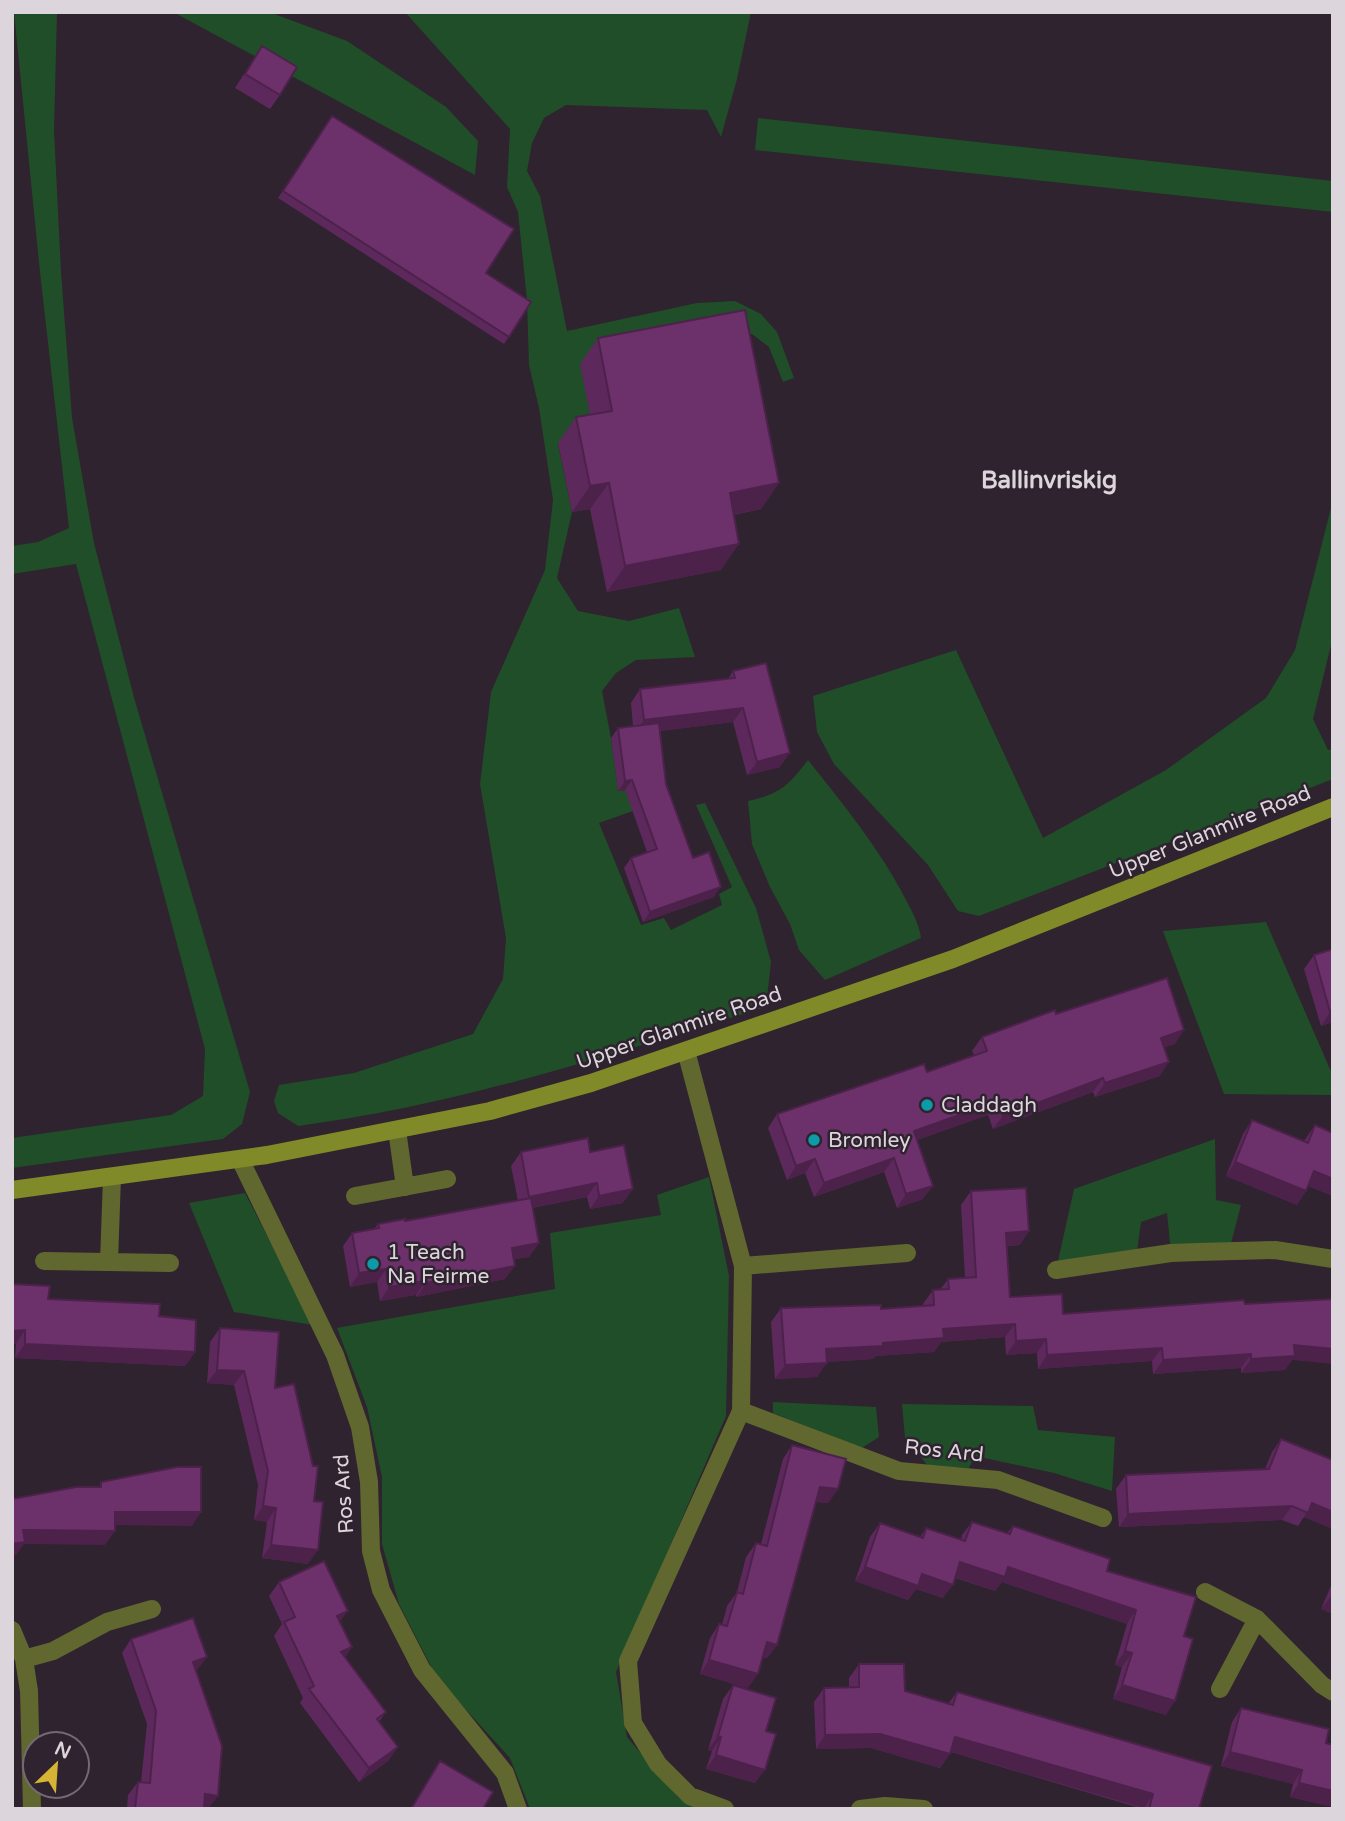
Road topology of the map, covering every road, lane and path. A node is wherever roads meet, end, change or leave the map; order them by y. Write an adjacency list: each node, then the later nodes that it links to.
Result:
1 (1333, 807): 2 (main road, Upper Glanmire Road)
2 (686, 1051): 3 (main road, Upper Glanmire Road); 15 (street)
3 (397, 1130): 4 (main road, Upper Glanmire Road); 7 (street)
4 (240, 1159): 5 (main road, Upper Glanmire Road); 27 (street, Ros Ard)
5 (112, 1177): 8 (main road, Upper Glanmire Road); 13 (street)
6 (447, 1179): 7 (street)
7 (405, 1187): 9 (street)
8 (12, 1191)
9 (355, 1196)
10 (907, 1253): 15 (street)
11 (1333, 1259): 16 (street)
12 (44, 1261): 13 (street)
13 (109, 1262): 14 (street)
14 (170, 1263)
15 (743, 1266): 17 (street)
16 (1056, 1270)
17 (741, 1411): 18 (street, Ros Ard); 28 (street)
18 (1103, 1518)
19 (1205, 1592): 21 (street)
20 (152, 1609): 23 (street)
21 (1257, 1619): 24 (street); 25 (street)
22 (12, 1630): 23 (street)
23 (24, 1659): 26 (street)
24 (1220, 1689)
25 (1333, 1692)
26 (32, 1809)
27 (518, 1809)
28 (725, 1809)
29 (860, 1809): 30 (street)
30 (924, 1809)

